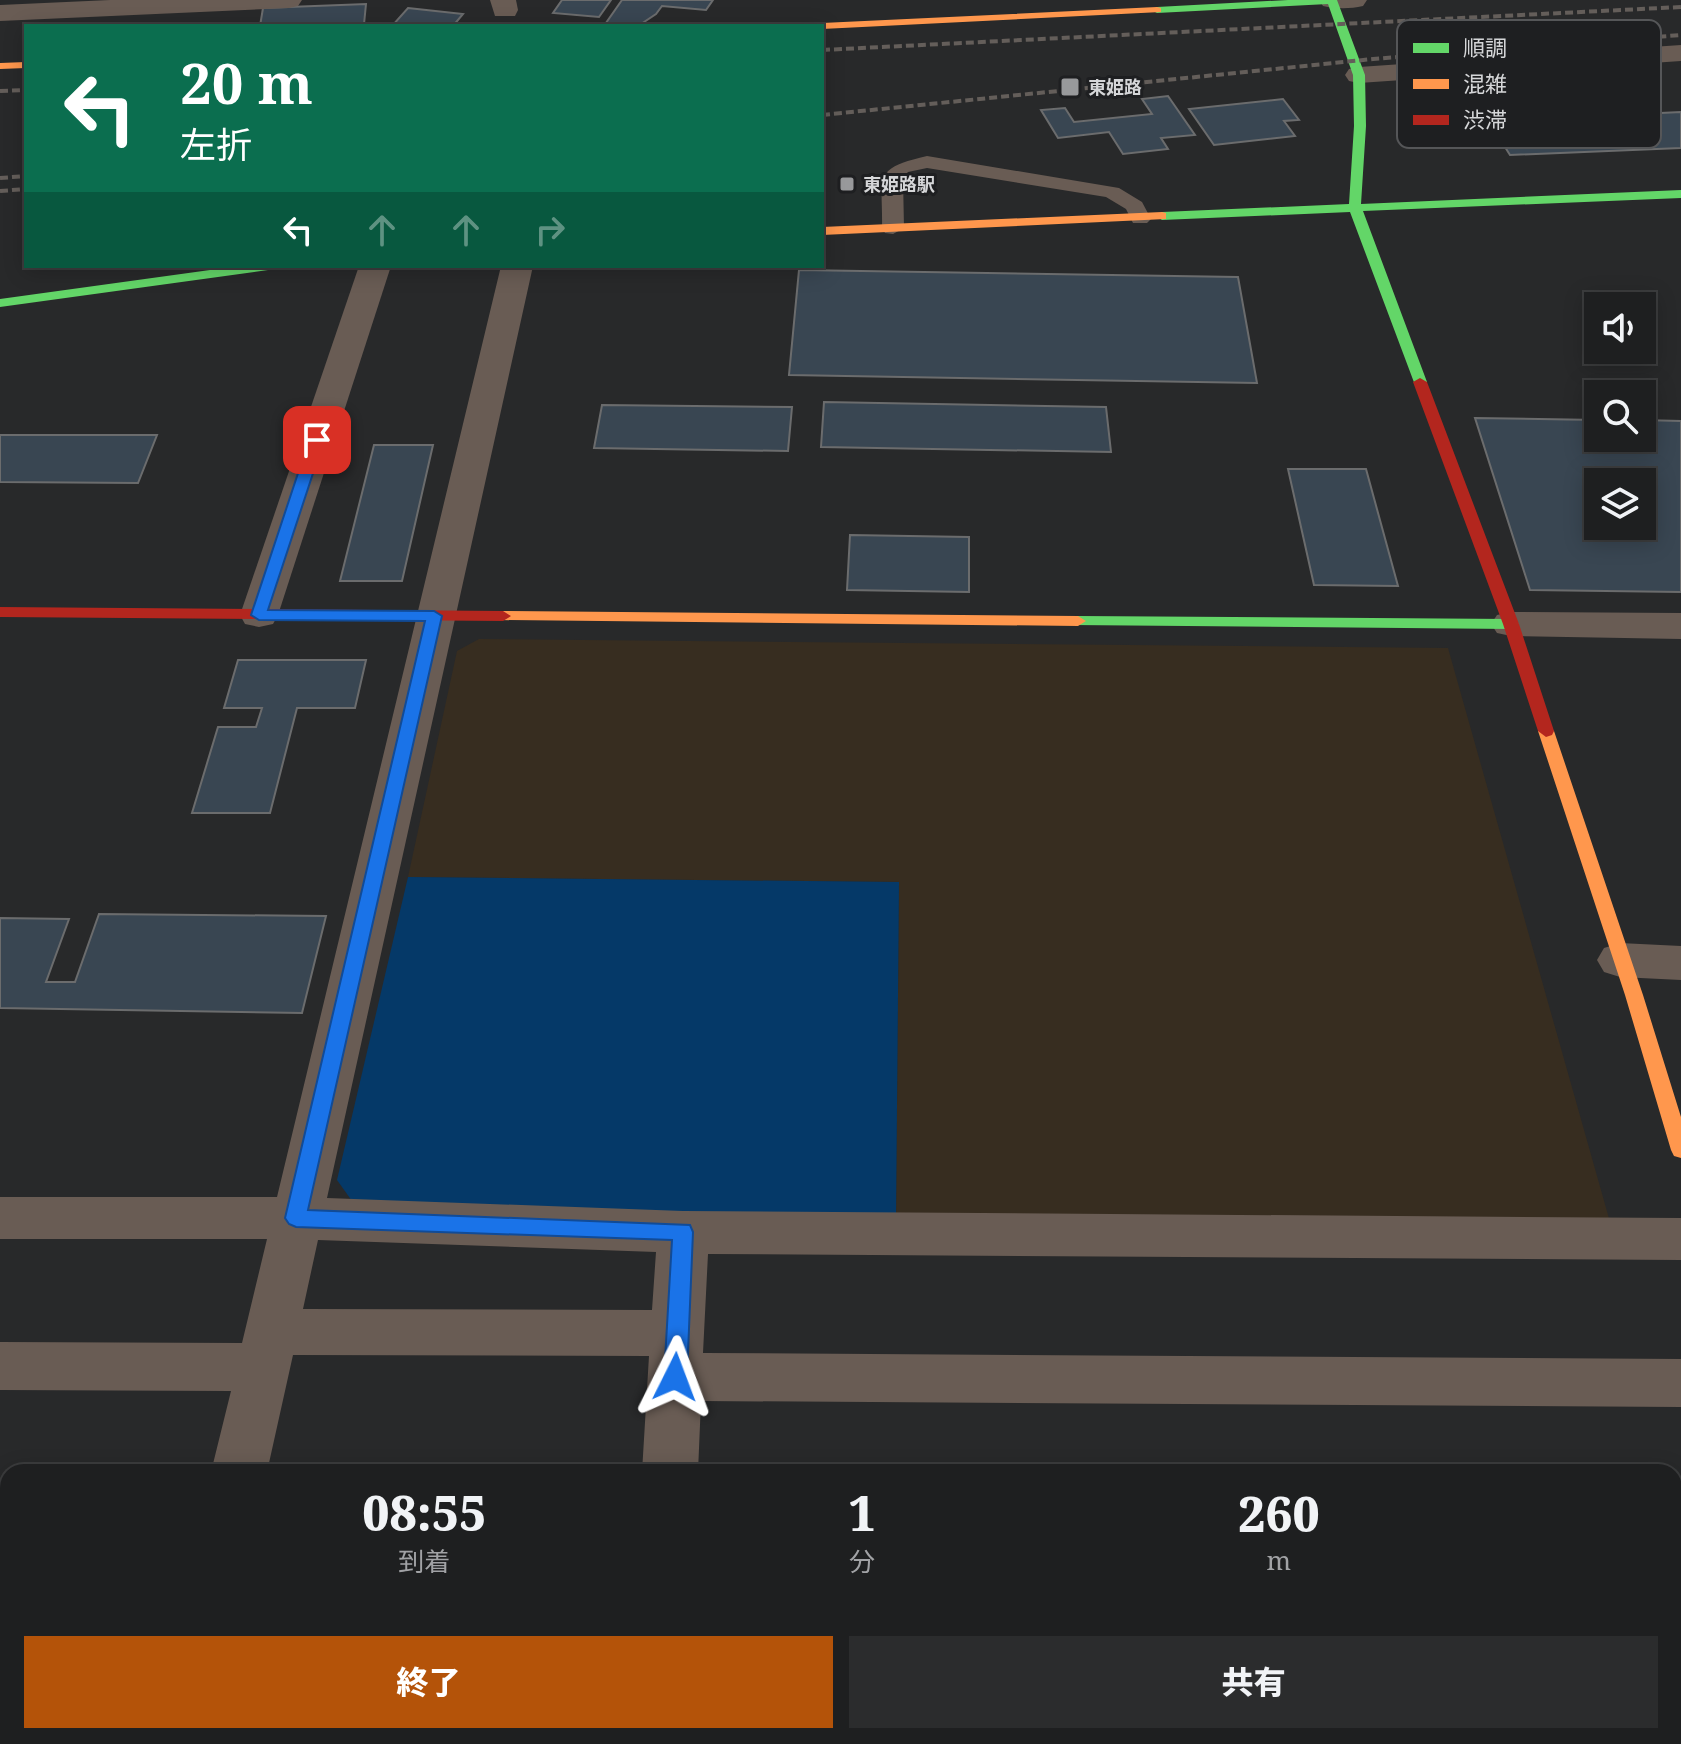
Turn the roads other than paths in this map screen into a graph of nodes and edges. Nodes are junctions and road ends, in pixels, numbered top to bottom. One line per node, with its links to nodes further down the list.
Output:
1 (289, 0): 3 (street)
2 (1339, 0): 5 (street); 11 (street)
3 (156, 3): 4 (street)
4 (0, 13)
5 (824, 26)
6 (1681, 53): 7 (street)
7 (1661, 54)
8 (24, 65): 9 (street)
9 (0, 66)
10 (1397, 72): 11 (street)
11 (1359, 75): 13 (street)
12 (1681, 194): 13 (street)
13 (1355, 207): 14 (street); 24 (street)
14 (1140, 219): 15 (street); 15 (lane)
15 (893, 228): 16 (street)
16 (824, 231)
17 (254, 268): 20 (street)
18 (374, 268): 22 (street)
19 (517, 268): 23 (street)
20 (0, 303)
21 (0, 612): 22 (street)
22 (259, 615): 23 (street)
23 (434, 616): 24 (street); 30 (street)
24 (1511, 624): 25 (street); 26 (street)
25 (1681, 626)
26 (1620, 960): 27 (street); 28 (street)
27 (1681, 963)
28 (1681, 1150)
29 (0, 1218): 30 (street)
30 (296, 1218): 31 (street); 33 (street)
31 (683, 1232): 32 (street); 34 (street)
32 (1681, 1239)
33 (267, 1350): 34 (street); 35 (street); 37 (street)
34 (676, 1355): 36 (street); 38 (street)
35 (0, 1366)
36 (1681, 1383)
37 (241, 1464)
38 (670, 1464)

